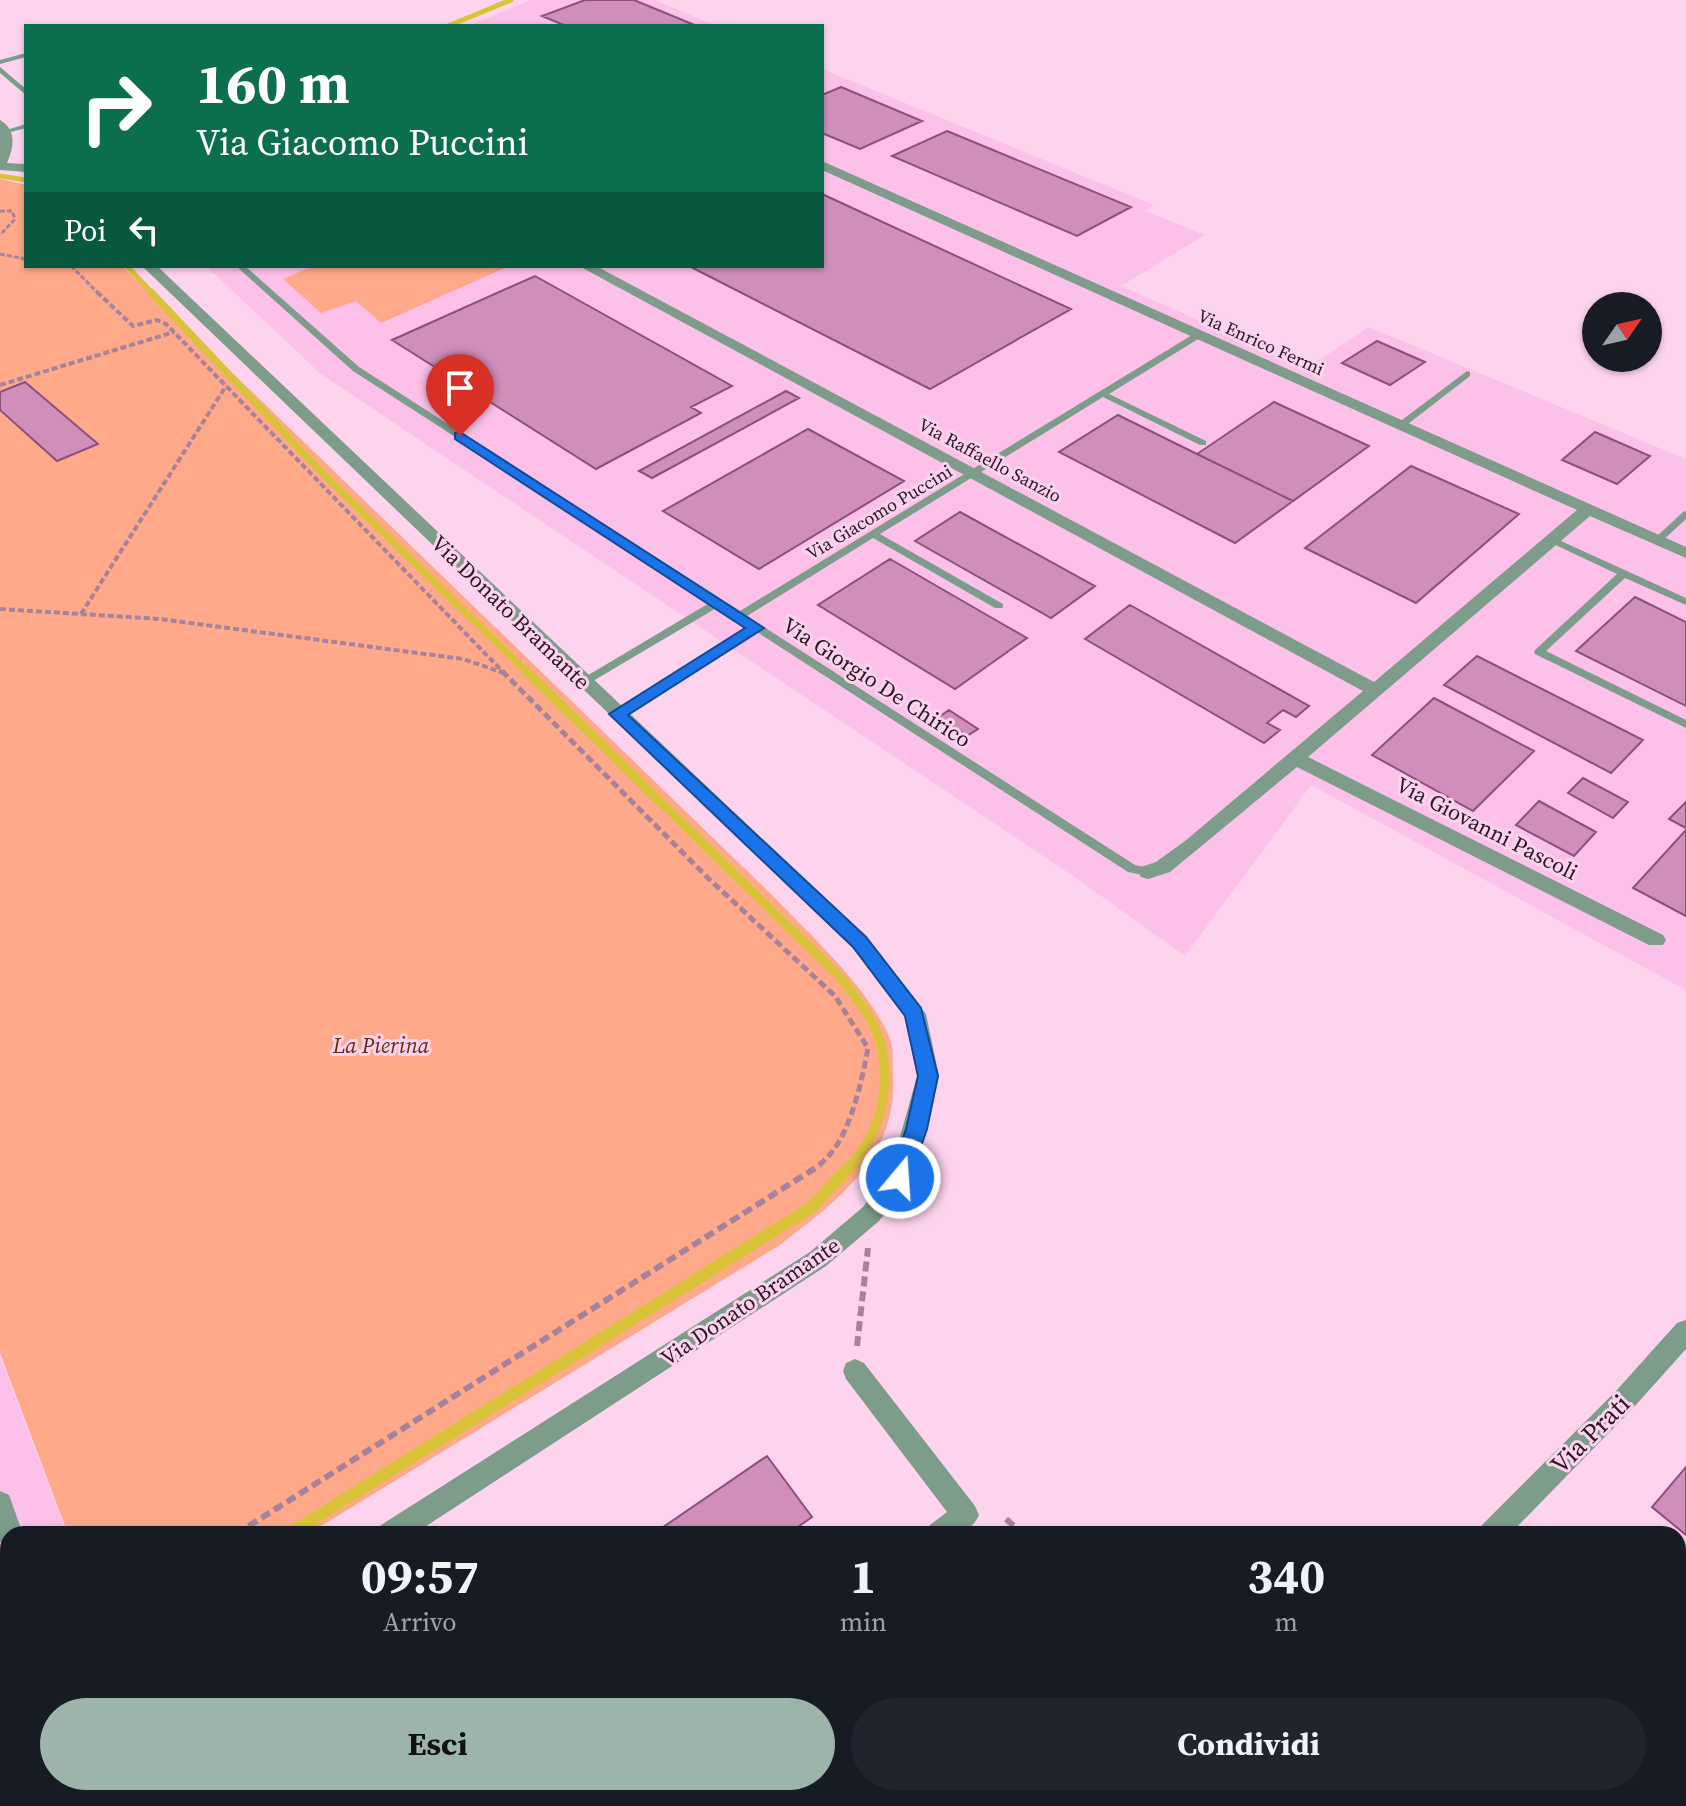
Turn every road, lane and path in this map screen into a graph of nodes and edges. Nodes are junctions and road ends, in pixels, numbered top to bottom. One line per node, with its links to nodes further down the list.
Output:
1 (24, 56): 2 (lane)
2 (1, 64): 3 (lane)
3 (24, 91)
4 (24, 126): 5 (lane)
5 (4, 127): 6 (street)
6 (0, 166): 8 (street)
7 (824, 166): 18 (street, Via Enrico Fermi)
8 (24, 168)
9 (0, 211): 10 (path)
10 (0, 235)
11 (0, 254): 12 (path)
12 (24, 259)
13 (73, 268): 17 (path)
14 (151, 268): 41 (street, Via Donato Bramante)
15 (242, 268): 34 (lane, Via Giorgio De Chirico)
16 (590, 268): 25 (street, Via Raffaello Sanzio)
17 (174, 332): 20 (path); 21 (path)
18 (1200, 334): 22 (lane, Via Giacomo Puccini); 23 (street, Via Enrico Fermi)
19 (1467, 374): 23 (lane)
20 (0, 385)
21 (226, 386): 37 (path); 40 (path)
22 (1103, 394): 24 (lane); 25 (lane, Via Giacomo Puccini)
23 (1401, 425): 26 (street, Via Enrico Fermi)
24 (1203, 443)
25 (973, 473): 28 (lane, Via Giacomo Puccini); 42 (street, Via Raffaello Sanzio)
26 (1588, 509): 29 (street); 30 (street, Via Enrico Fermi)
27 (1686, 514): 30 (lane)
28 (873, 534): 35 (lane); 38 (lane, Via Giacomo Puccini)
29 (1550, 539): 32 (lane); 42 (street)
30 (1658, 540): 31 (street, Via Enrico Fermi)
31 (1686, 553)
32 (1624, 573): 33 (lane); 44 (lane)
33 (1686, 602)
34 (717, 603): 38 (lane, Via Giorgio De Chirico); 41 (lane)
35 (999, 606)
36 (0, 609): 37 (path)
37 (81, 614): 40 (path)
38 (738, 617): 39 (lane, Via Giorgio De Chirico)
39 (756, 628): 43 (lane); 46 (lane, Via Giorgio De Chirico)
40 (505, 674): 54 (path)
41 (584, 682): 43 (street, Via Donato Bramante)
42 (1375, 690): 45 (street)
43 (618, 714): 48 (street, Via Donato Bramante)
44 (1686, 724)
45 (1296, 759): 46 (street); 47 (street, Via Giovanni Pascoli)
46 (1148, 872)
47 (1656, 940)
48 (871, 1214): 50 (path); 55 (street, Via Donato Bramante)
49 (1686, 1331): 58 (street, Via Prati)
50 (855, 1371): 56 (street)
51 (0, 1504): 53 (street)
52 (1006, 1519): 57 (path)
53 (7, 1526)
54 (249, 1526)
55 (403, 1526)
56 (950, 1526)
57 (1014, 1526)
58 (1499, 1526)

